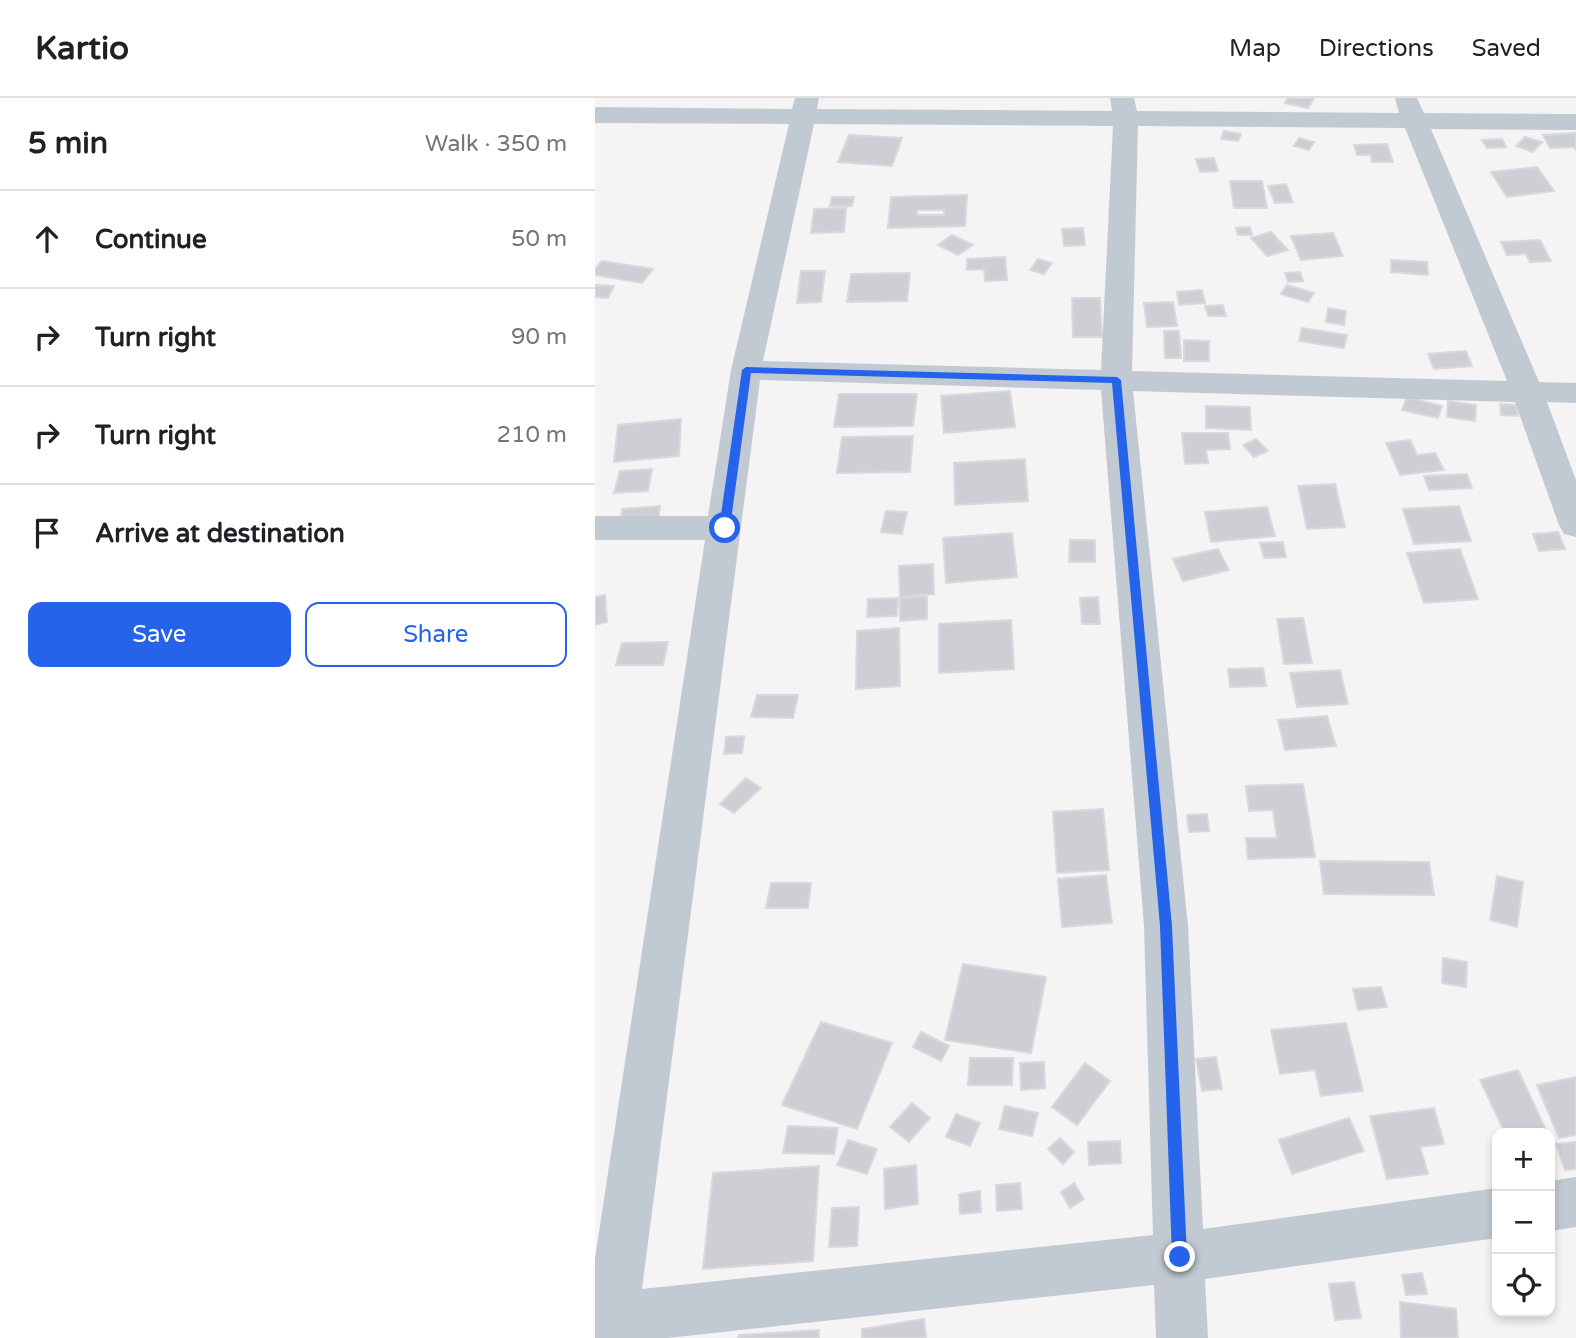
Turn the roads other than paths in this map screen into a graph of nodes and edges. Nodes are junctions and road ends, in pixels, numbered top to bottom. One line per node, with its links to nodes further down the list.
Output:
1 (805, 107): 2 (street); 4 (street); 6 (street)
2 (1124, 109): 3 (street); 7 (street)
3 (1410, 109): 5 (street); 8 (street)
4 (595, 115)
5 (1576, 122)
6 (746, 370): 7 (street); 12 (street)
7 (1117, 380): 8 (street); 16 (street)
8 (1527, 391): 9 (street); 10 (street)
9 (1576, 393)
10 (1576, 525)
11 (595, 528): 12 (street)
12 (725, 528): 17 (street)
13 (1576, 1202): 14 (street)
14 (1555, 1205)
15 (1492, 1214): 16 (street)
16 (1180, 1257): 17 (street); 18 (street)
17 (605, 1326)
18 (1182, 1338)

